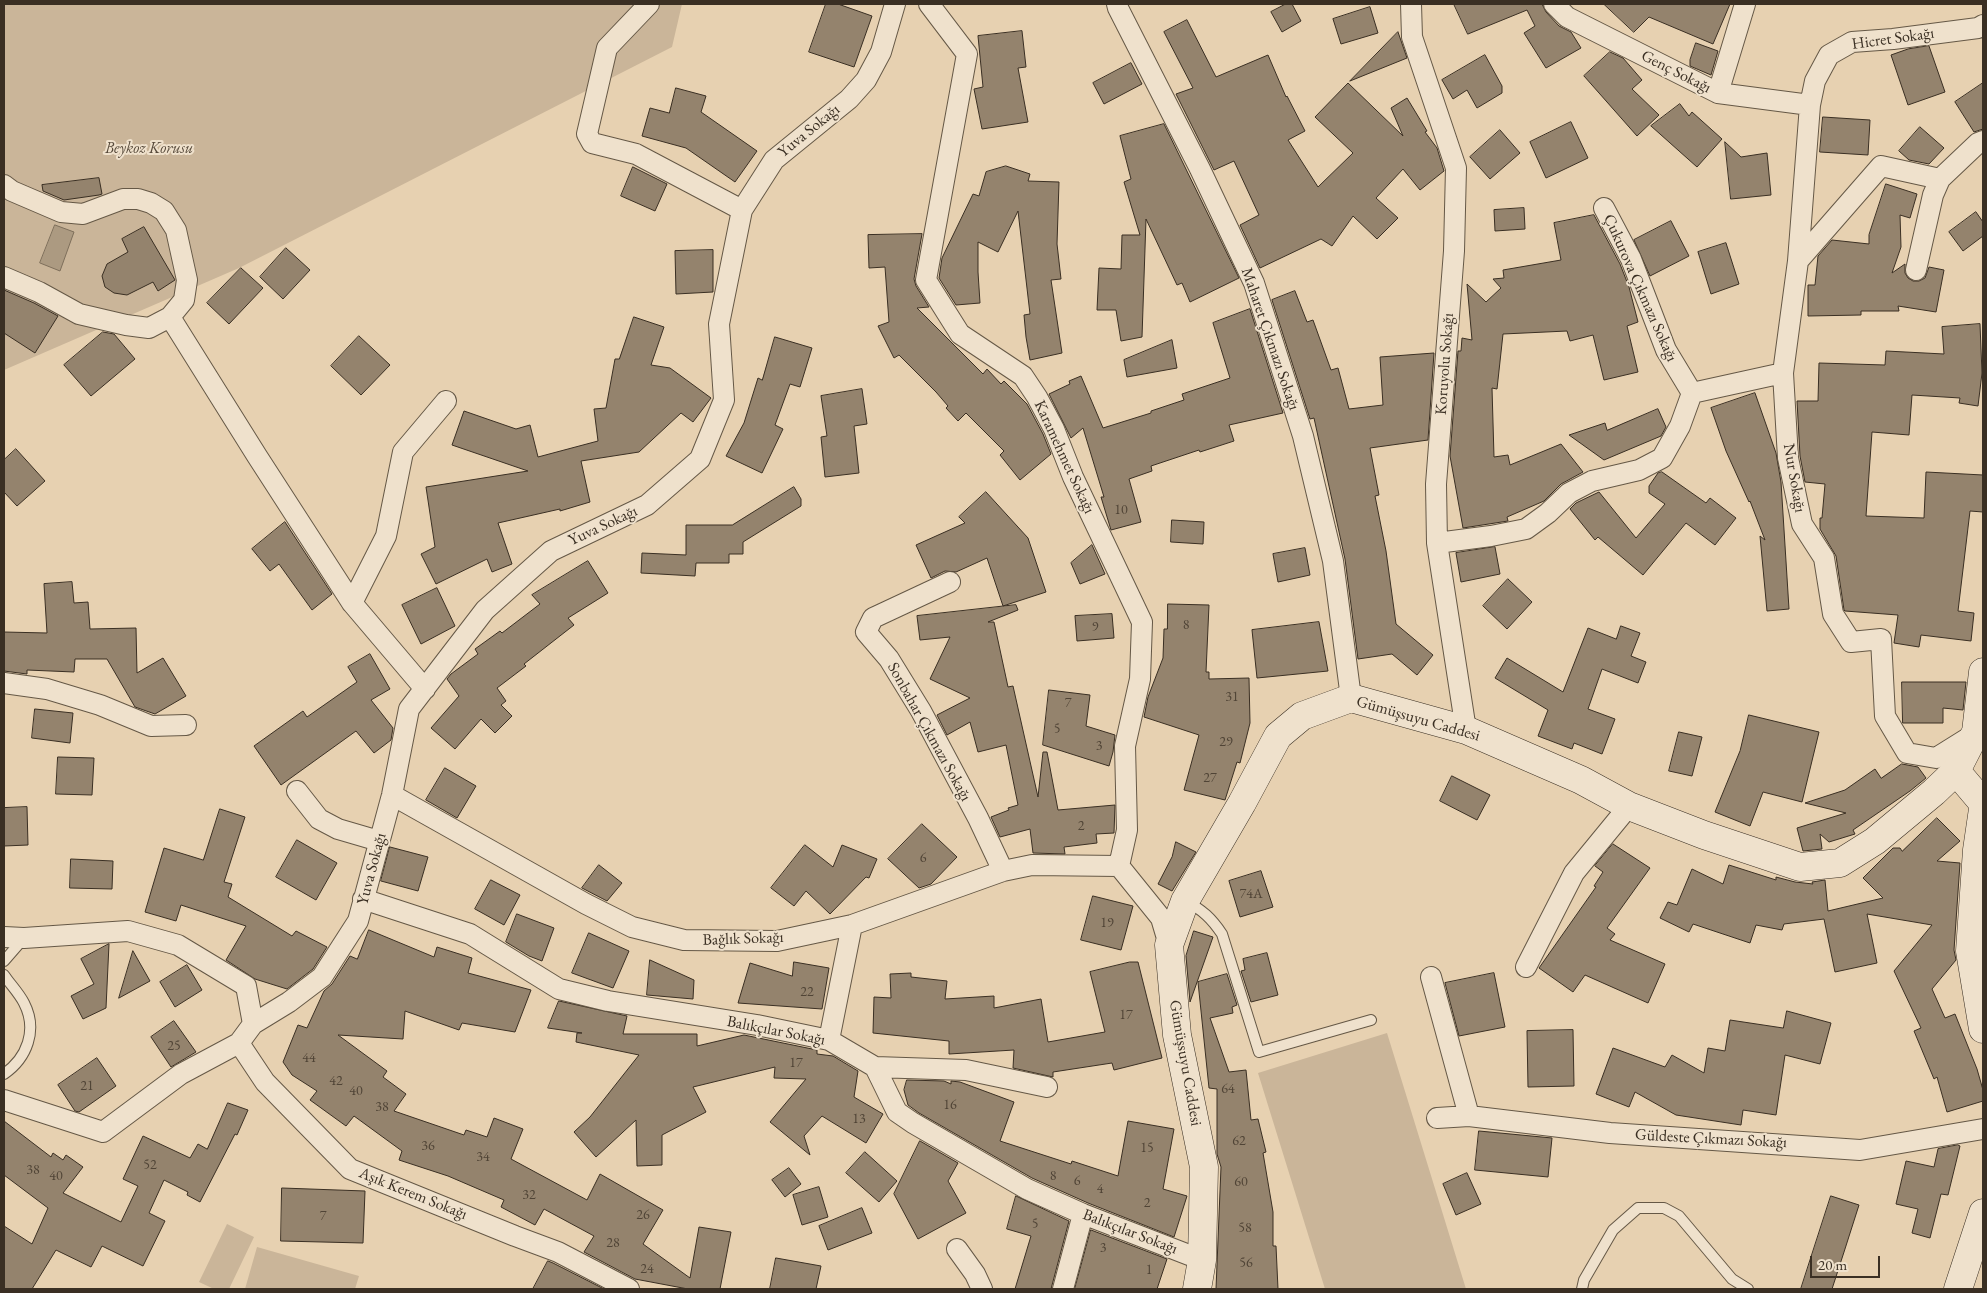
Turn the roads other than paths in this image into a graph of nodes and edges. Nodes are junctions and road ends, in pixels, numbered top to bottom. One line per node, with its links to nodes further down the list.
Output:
1 (649, 4): 15 (street)
2 (894, 4): 15 (street, Yuva Sokağı)
3 (929, 4): 39 (street, Karamehmet Sokağı)
4 (1117, 4): 29 (street, Maharet Çıkmazı Sokağı)
5 (1411, 4): 23 (street, Koruyolu Sokağı)
6 (1554, 4): 9 (street, Genç Sokağı)
7 (1745, 4): 9 (street)
8 (1983, 25): 10 (street, Hicret Sokağı)
9 (1718, 94): 10 (street, Genç Sokağı)
10 (1810, 105): 16 (street, Nur Sokağı)
11 (1983, 141): 12 (street)
12 (1940, 179): 16 (street); 17 (street)
13 (4, 185): 19 (street)
14 (1604, 208): 21 (street, Çukurova Çıkmazı Sokağı)
15 (742, 210): 28 (street, Yuva Sokağı)
16 (1798, 261): 20 (street, Nur Sokağı)
17 (1916, 270)
18 (4, 277): 19 (street)
19 (170, 316): 25 (street)
20 (1783, 373): 21 (street); 32 (street, Nur Sokağı)
21 (1692, 393): 23 (street)
22 (446, 401): 25 (street)
23 (1437, 543): 31 (street, Koruyolu Sokağı)
24 (950, 582): 40 (street, Sonbahar Çıkmazı Sokağı)
25 (352, 603): 28 (street)
26 (1983, 672): 32 (street)
27 (4, 683): 30 (street)
28 (425, 690): 34 (street, Yuva Sokağı)
29 (1351, 698): 31 (street, Gümüşsuyu Caddesi); 42 (street, Gümüşsuyu Caddesi)
30 (186, 725)
31 (1466, 730): 36 (street, Gümüşsuyu Caddesi)
32 (1970, 751): 35 (street); 36 (street, Gümüşsuyu Caddesi)
33 (297, 791): 38 (street)
34 (392, 795): 38 (street, Yuva Sokağı); 43 (street, Bağlık Sokağı)
35 (1983, 803)
36 (1629, 806): 49 (street)
37 (1983, 809): 47 (street)
38 (379, 841): 41 (street, Yuva Sokağı)
39 (1119, 866): 40 (street, Bağlık Sokağı); 46 (street)
40 (1003, 871): 43 (street, Bağlık Sokağı)
41 (363, 899): 53 (street, Yuva Sokağı); 55 (street, Balıkçılar Sokağı)
42 (1185, 901): 46 (street, Gümüşsuyu Caddesi); 52 (lane)
43 (852, 924): 55 (street)
44 (4, 937): 45 (street)
45 (24, 938): 48 (lane); 53 (street)
46 (1168, 945): 67 (street, Gümüşsuyu Caddesi)
47 (1977, 954): 54 (street)
48 (4, 961)
49 (1526, 966)
50 (4, 975): 58 (lane)
51 (1431, 977): 61 (street)
52 (1371, 1020)
53 (253, 1024): 56 (street)
54 (1983, 1029)
55 (829, 1040): 57 (street, Balıkçılar Sokağı)
56 (238, 1043): 60 (street); 68 (street, Aşık Kerem Sokağı)
57 (875, 1067): 59 (street); 65 (street, Balıkçılar Sokağı)
58 (4, 1074)
59 (1047, 1087)
60 (4, 1100)
61 (1469, 1116): 62 (street, Güldeste Çıkmazı Sokağı); 63 (street, Güldeste Çıkmazı Sokağı)
62 (1437, 1118)
63 (1983, 1129)
64 (1983, 1213): 74 (street)
65 (1083, 1214): 67 (street, Balıkçılar Sokağı); 70 (street)
66 (956, 1249): 69 (street)
67 (1202, 1260): 71 (street, Gümüşsuyu Caddesi)
68 (629, 1289)
69 (982, 1289)
70 (1063, 1289)
71 (1197, 1289)
72 (1582, 1289): 73 (lane)
73 (1748, 1289)
74 (1958, 1289)

